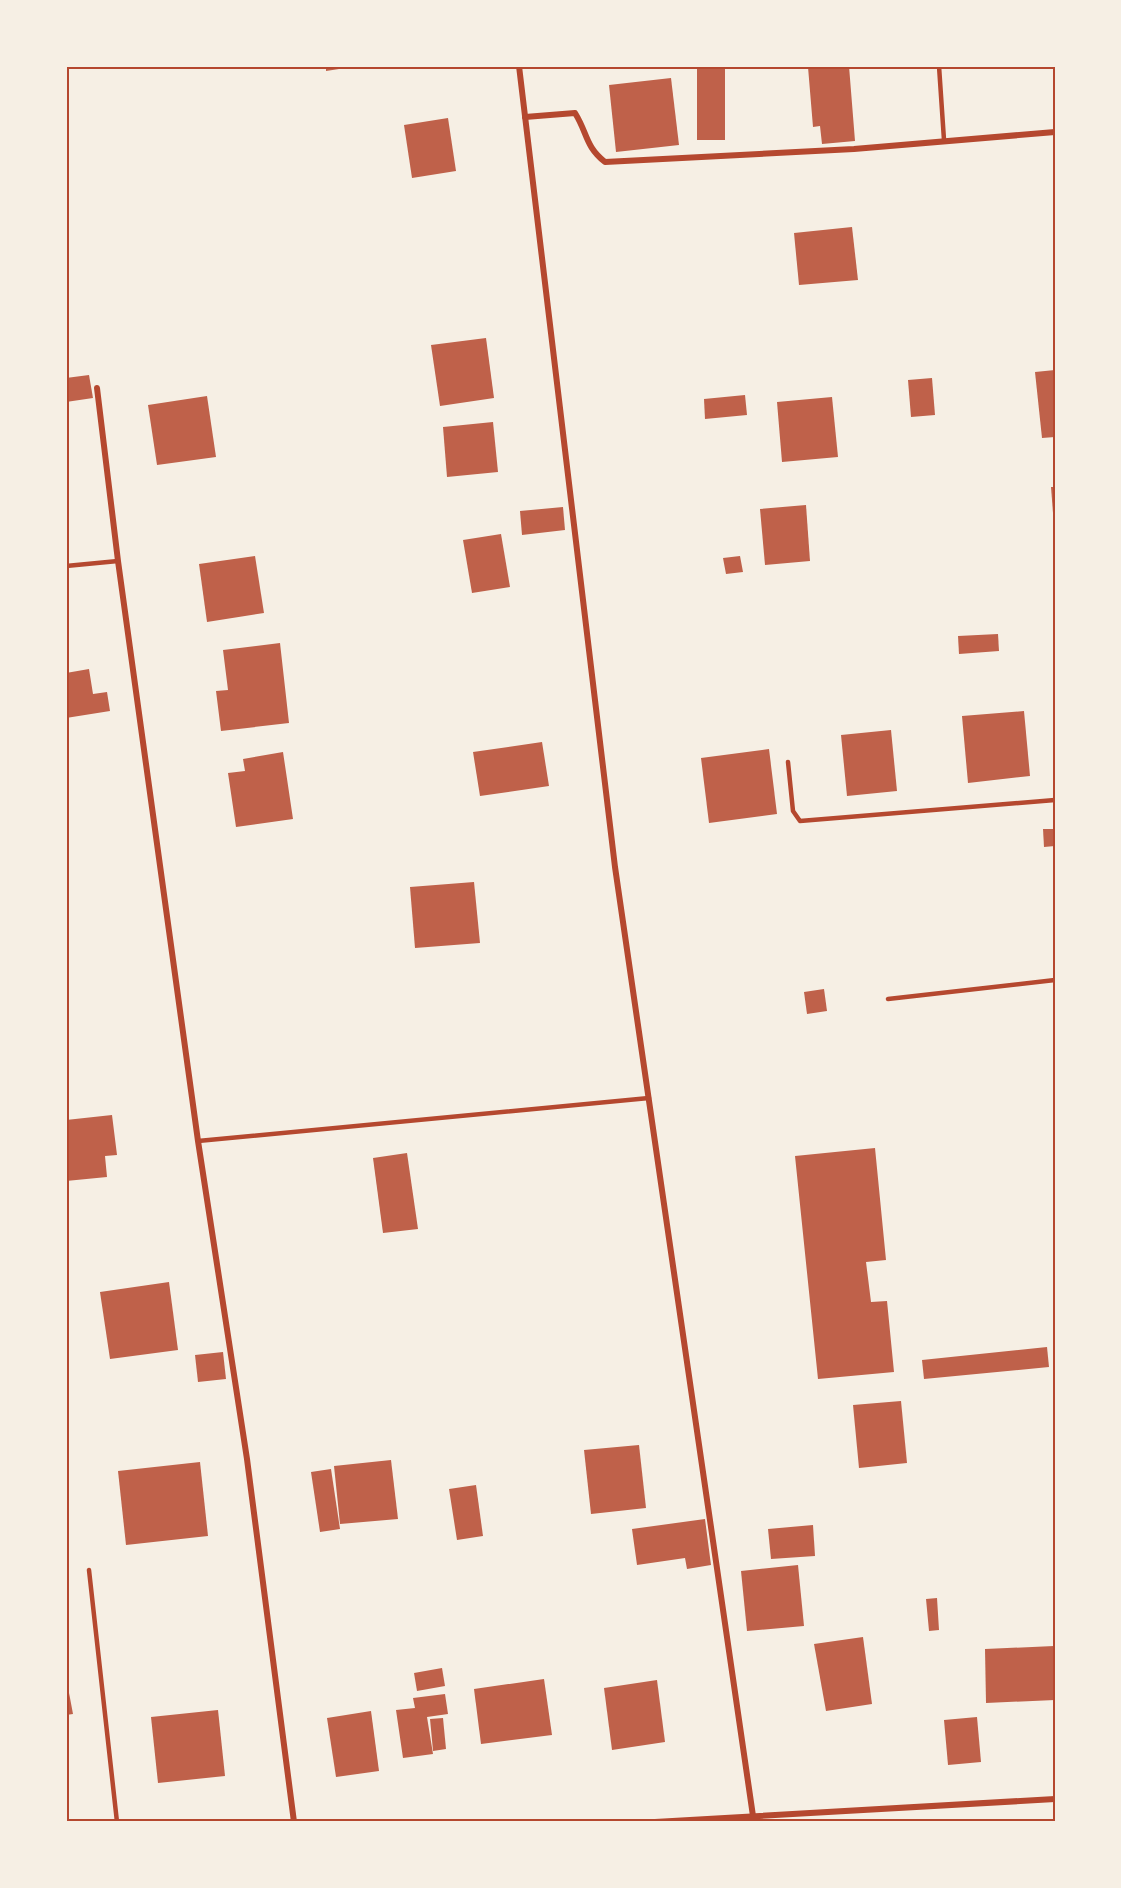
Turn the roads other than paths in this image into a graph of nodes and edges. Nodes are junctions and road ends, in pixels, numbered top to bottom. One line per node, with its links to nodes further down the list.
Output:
1 (519, 66): 3 (street)
2 (939, 66): 5 (lane)
3 (525, 117): 5 (street); 13 (street)
4 (1055, 132): 5 (street)
5 (944, 140)
6 (97, 388): 7 (street)
7 (118, 561): 8 (lane); 14 (street)
8 (66, 566)
9 (788, 762): 10 (lane)
10 (1055, 800)
11 (1055, 980): 12 (lane)
12 (888, 999)
13 (649, 1098): 14 (lane); 17 (street)
14 (198, 1141): 19 (street)
15 (89, 1570): 18 (lane)
16 (1055, 1799): 17 (street)
17 (753, 1816): 20 (street)
18 (117, 1822)
19 (294, 1822)
20 (655, 1822)

